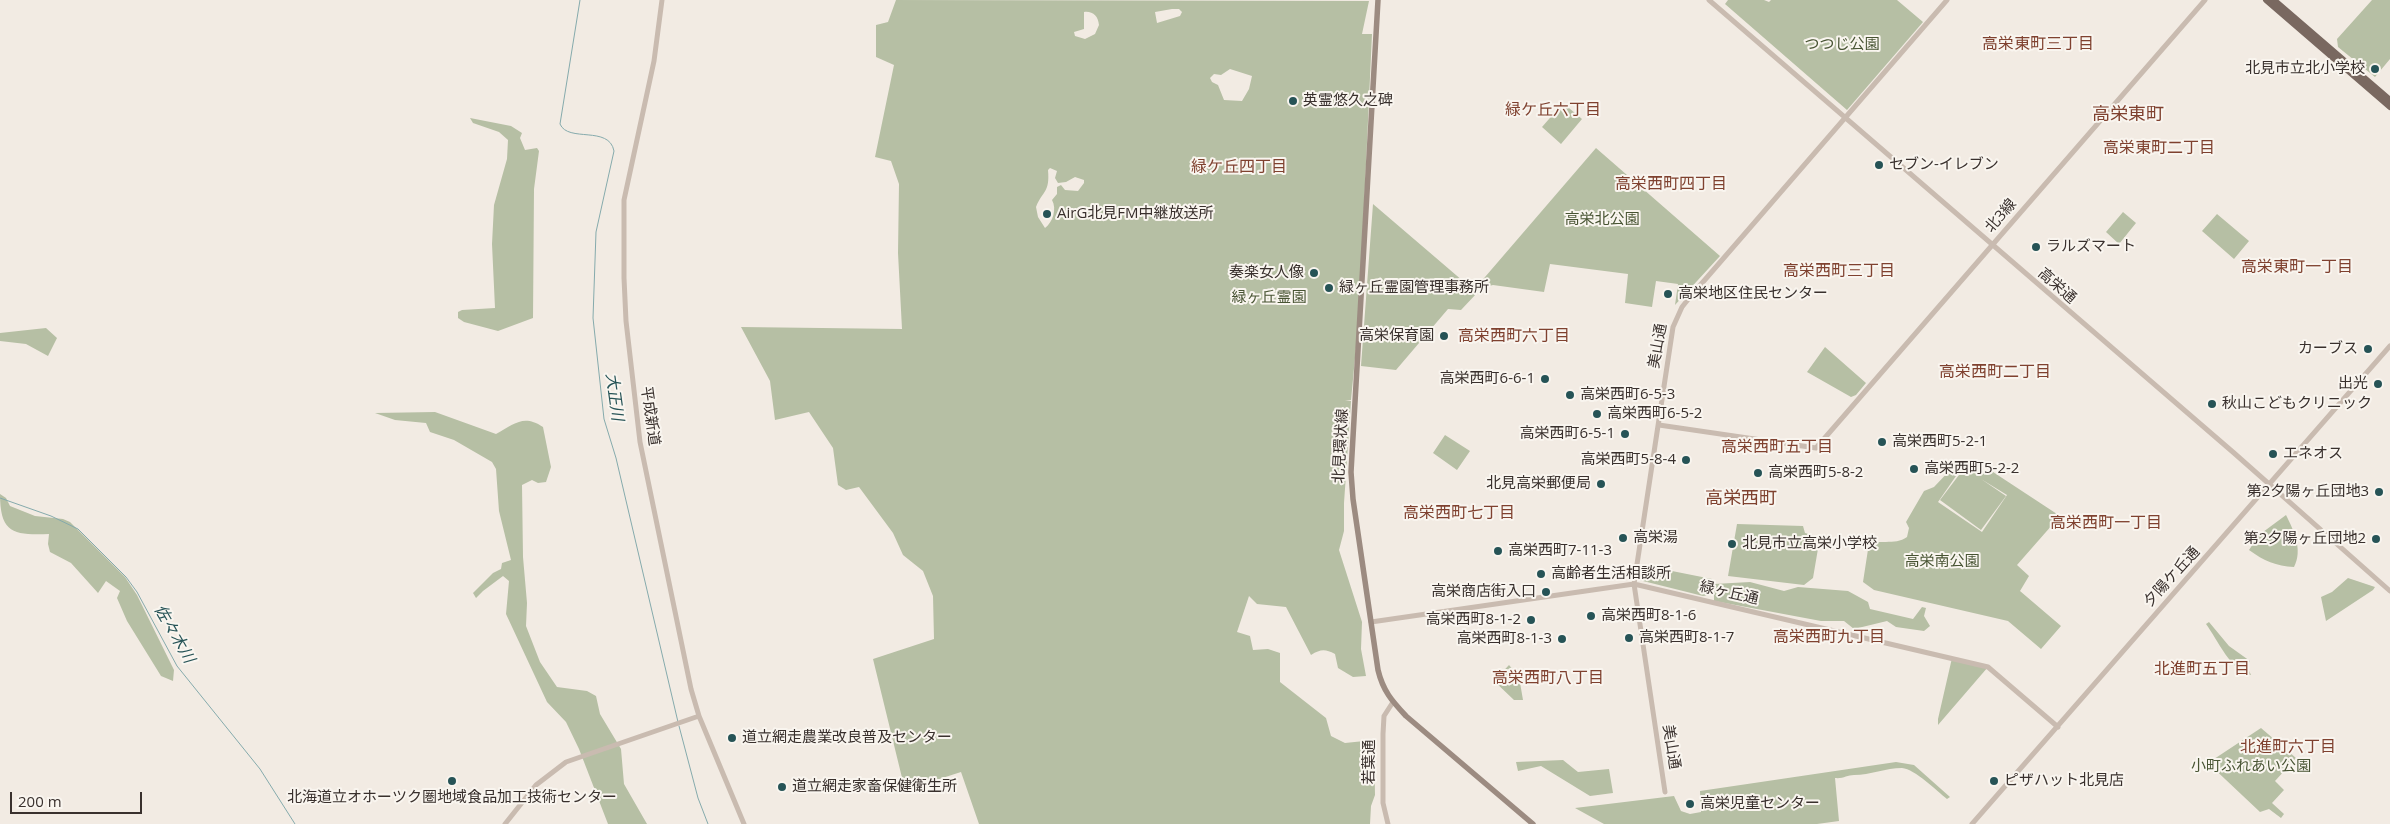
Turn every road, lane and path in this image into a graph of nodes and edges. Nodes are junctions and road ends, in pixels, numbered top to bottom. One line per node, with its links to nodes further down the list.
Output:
1 (662, 0): 19 (street, 平成新道)
2 (1378, 0): 17 (main road, 北見環状線)
3 (1709, 0): 10 (street, 高栄通)
4 (1947, 0): 10 (street, 美山通)
5 (2205, 0): 11 (street, 北3線)
6 (2266, 0): 9 (main road)
7 (2274, 0): 8 (main road)
8 (2390, 100)
9 (2390, 107)
10 (1845, 118): 11 (street, 高栄通); 13 (street, 美山通)
11 (1991, 245): 13 (street, 北3線); 14 (street, 高栄通)
12 (2390, 346): 14 (street, 夕陽ケ丘通)
13 (1659, 425): 15 (street, 美山通)
14 (2270, 485): 16 (street, 高栄通); 20 (street, 夕陽ケ丘通)
15 (1634, 584): 17 (street, 緑ヶ丘通); 20 (street, 緑ヶ丘通); 21 (street, 美山通)
16 (2390, 591)
17 (1371, 622): 18 (main road, 北見環状線)
18 (1393, 702): 24 (street, 若葉通); 25 (main road, 北見環状線)
19 (699, 716): 22 (street); 23 (street, 平成新道)
20 (2058, 727): 26 (street, 夕陽ケ丘通)
21 (1665, 792)
22 (505, 824)
23 (744, 824)
24 (1388, 824)
25 (1533, 824)
26 (1972, 824)

